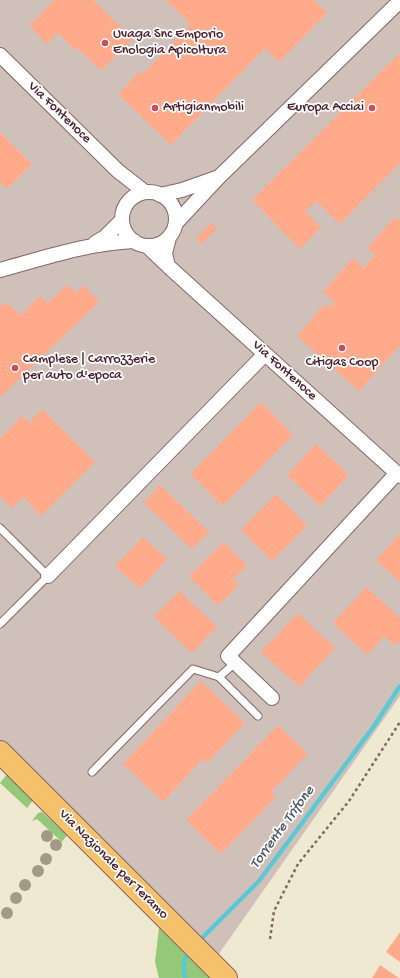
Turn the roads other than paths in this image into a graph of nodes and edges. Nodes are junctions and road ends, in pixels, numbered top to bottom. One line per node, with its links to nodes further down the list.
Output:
1 (400, 1): 4 (street)
2 (0, 55): 3 (street, Via Fontenoce)
3 (118, 171): 5 (street, Via Fontenoce); 7 (street, Via Fontenoce)
4 (219, 178): 6 (street); 9 (street)
5 (145, 192): 6 (street); 7 (street)
6 (160, 194): 9 (street)
7 (126, 205): 8 (street)
8 (122, 220): 11 (street); 12 (street)
9 (176, 222): 10 (street)
10 (169, 238): 11 (street); 13 (street)
11 (140, 244): 12 (street); 13 (street, Via Fontenoce)
12 (88, 247): 14 (street)
13 (168, 266): 15 (street, Via Fontenoce)
14 (0, 270)
15 (265, 354): 16 (street, Via Fontenoce); 18 (street)
16 (398, 475): 20 (street)
17 (0, 528): 18 (lane)
18 (48, 576): 19 (lane)
19 (0, 624)
20 (235, 663): 21 (lane); 22 (street)
21 (219, 677): 23 (lane); 25 (lane)
22 (272, 698)
23 (258, 716)
24 (0, 752): 26 (main road, Via Nazionale per Teramo)
25 (92, 772)
26 (226, 978)

